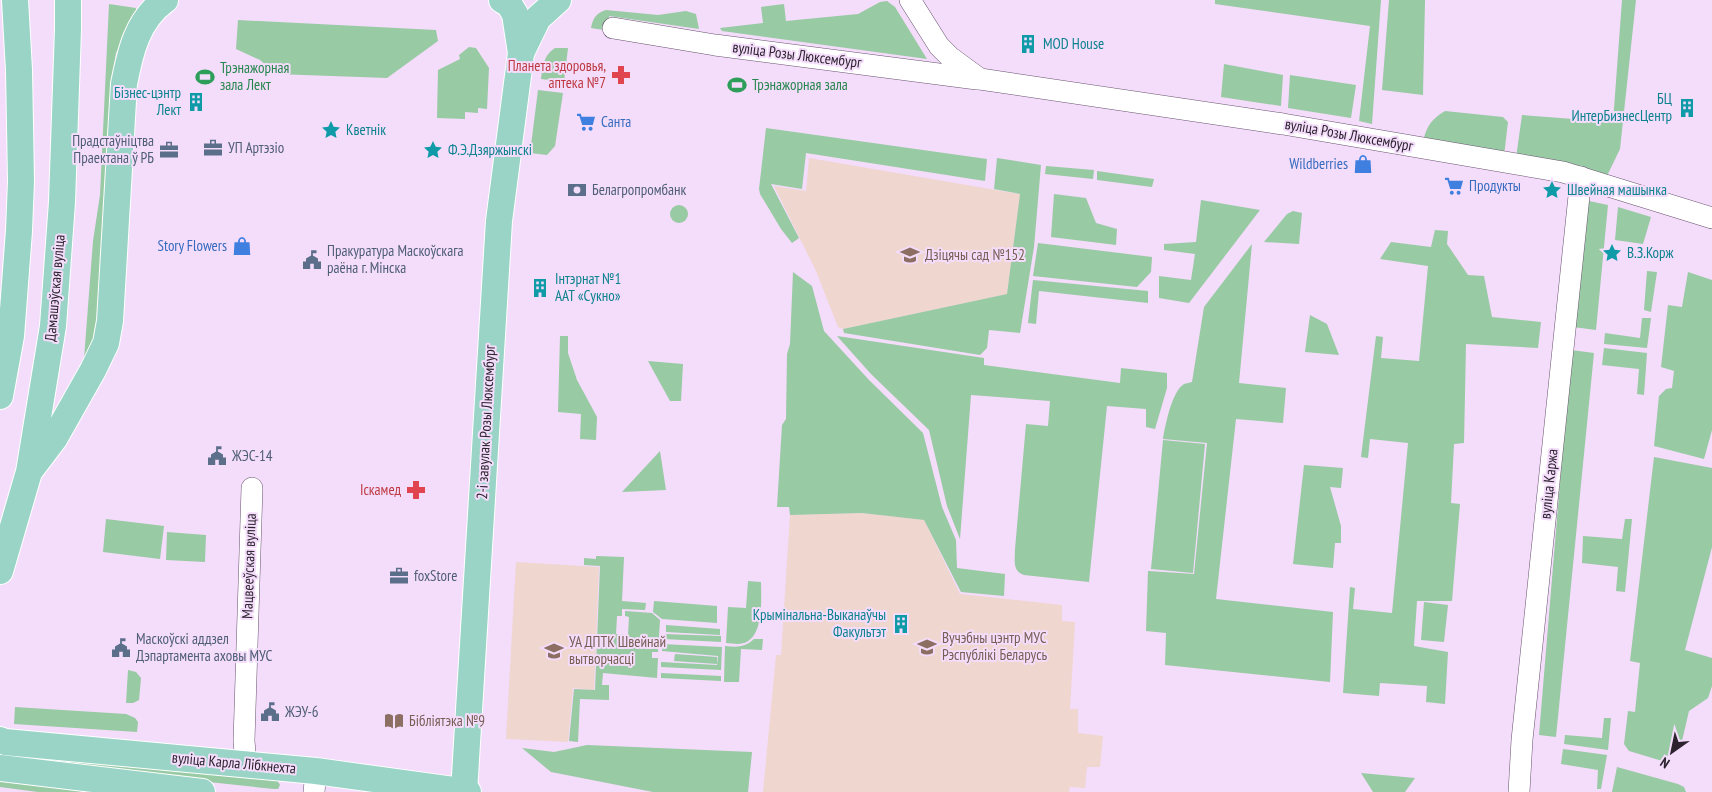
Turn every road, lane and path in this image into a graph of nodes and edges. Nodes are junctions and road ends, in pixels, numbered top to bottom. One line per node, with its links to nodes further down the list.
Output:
1 (68, 0): 17 (main road, Дамашэўская вуліца)
2 (165, 0): 17 (main road)
3 (502, 0): 9 (main road, 2-і завулак Розы Люксембург)
4 (558, 0): 9 (main road, 2-і завулак Розы Люксембург)
5 (910, 0): 8 (street, вуліца Розы Люксембург)
6 (16, 11): 14 (main road)
7 (613, 28): 10 (street, вуліца Розы Люксембург)
8 (939, 46): 10 (street); 11 (street, вуліца Розы Люксембург)
9 (521, 53): 25 (main road, 2-і завулак Розы Люксембург)
10 (923, 72): 11 (street, вуліца Розы Люксембург)
11 (980, 80): 12 (street, вуліца Розы Люксембург)
12 (1581, 177): 13 (street, вуліца Розы Люксембург); 26 (street, вуліца Каржа)
13 (1712, 218)
14 (19, 231): 15 (main road); 16 (main road)
15 (0, 266)
16 (0, 396)
17 (29, 472): 19 (main road, Дамашэўская вуліца)
18 (252, 488): 21 (street, Мацвееўская вуліца)
19 (0, 570)
20 (0, 740): 21 (main road, вуліца Карла Лібкнехта)
21 (246, 764): 23 (main road, вуліца Карла Лібкнехта)
22 (0, 768): 24 (main road, вуліца Карла Лібкнехта)
23 (315, 782): 25 (main road, вуліца Карла Лібкнехта)
24 (202, 792)
25 (465, 792)
26 (1519, 792)

